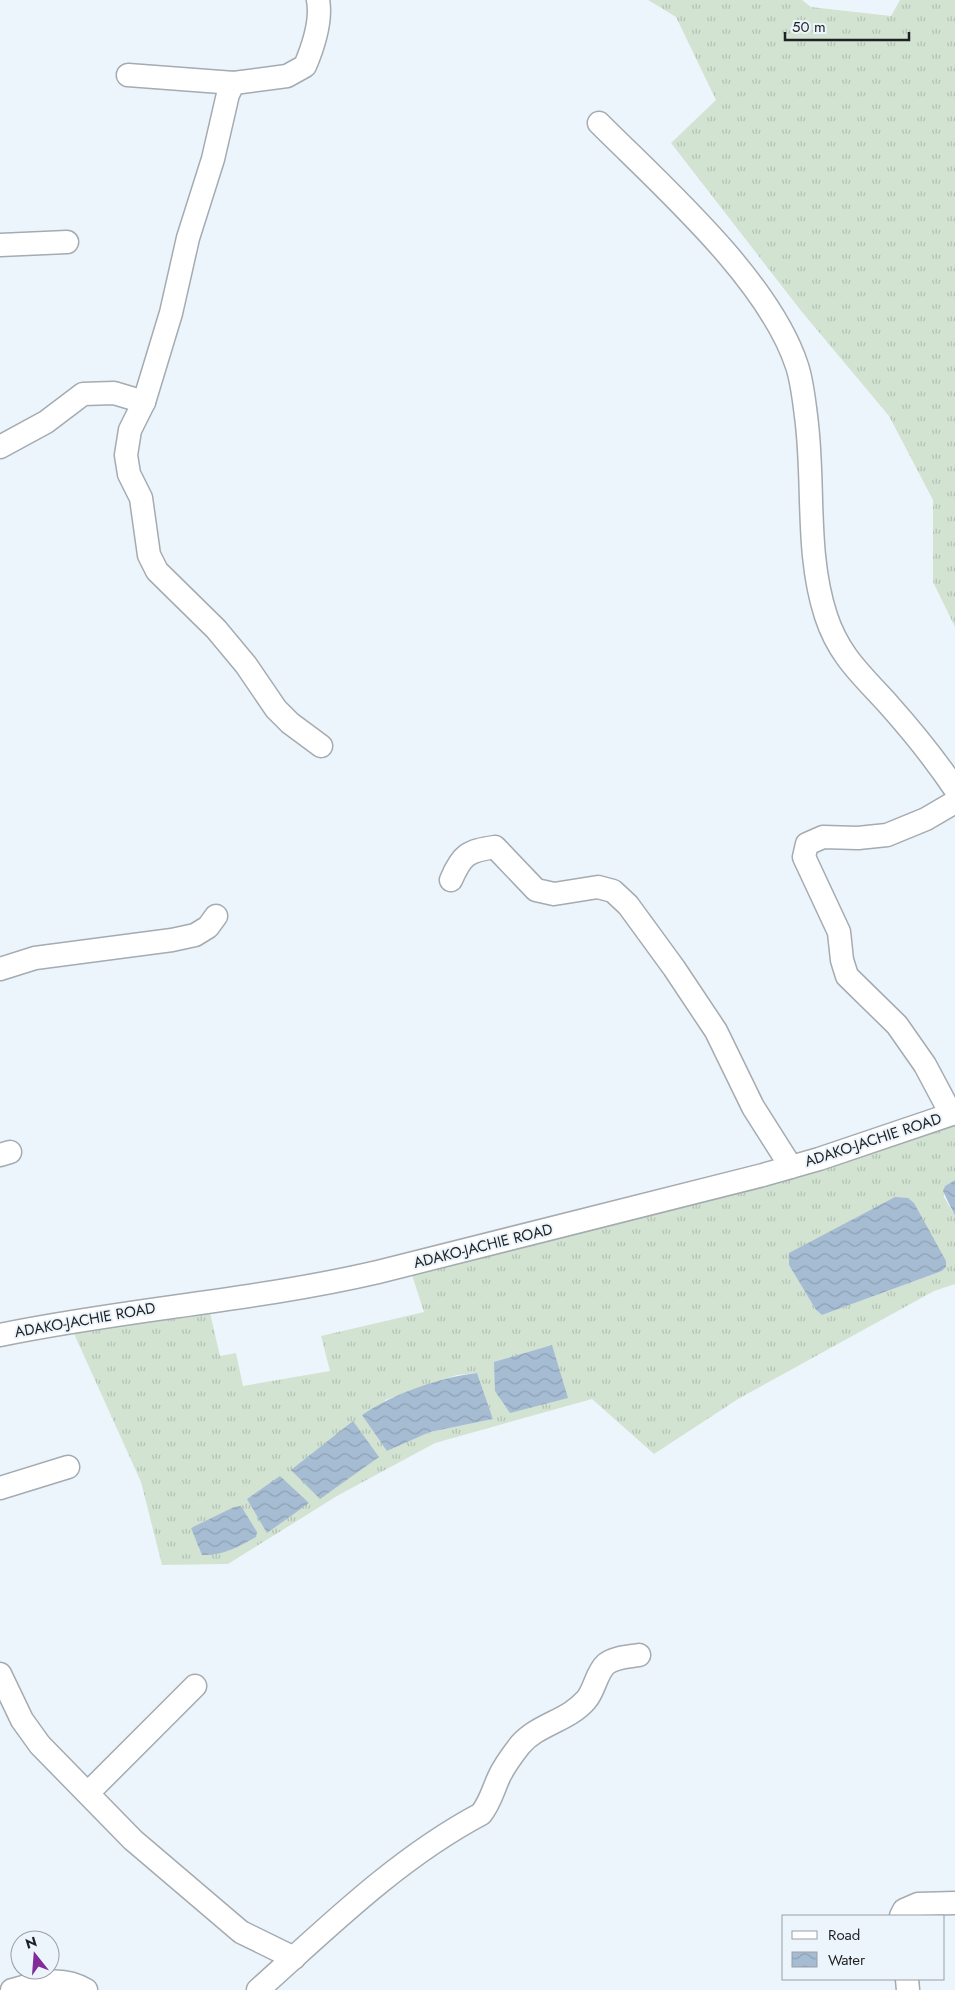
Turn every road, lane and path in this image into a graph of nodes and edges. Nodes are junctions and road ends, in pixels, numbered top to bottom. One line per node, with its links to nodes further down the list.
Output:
1 (318, 0): 3 (street)
2 (128, 75): 3 (street)
3 (234, 83): 7 (street)
4 (599, 123): 10 (street)
5 (68, 242): 6 (street)
6 (0, 245)
7 (144, 402): 8 (street); 9 (street)
8 (0, 447)
9 (321, 746)
10 (955, 789)
11 (955, 802): 15 (street)
12 (451, 880): 16 (street)
13 (216, 916): 14 (street)
14 (0, 969)
15 (953, 1113): 16 (street, ADAKO-JACHIE ROAD)
16 (791, 1167): 17 (street, ADAKO-JACHIE ROAD)
17 (0, 1335)
18 (68, 1467): 19 (street)
19 (0, 1488)
20 (639, 1655): 26 (street)
21 (0, 1674): 23 (street)
22 (195, 1686): 23 (street)
23 (88, 1793): 26 (street)
24 (955, 1903): 25 (street)
25 (902, 1915)
26 (294, 1958): 29 (street)
27 (12, 1990): 28 (street)
28 (86, 1990)
29 (258, 1990)

